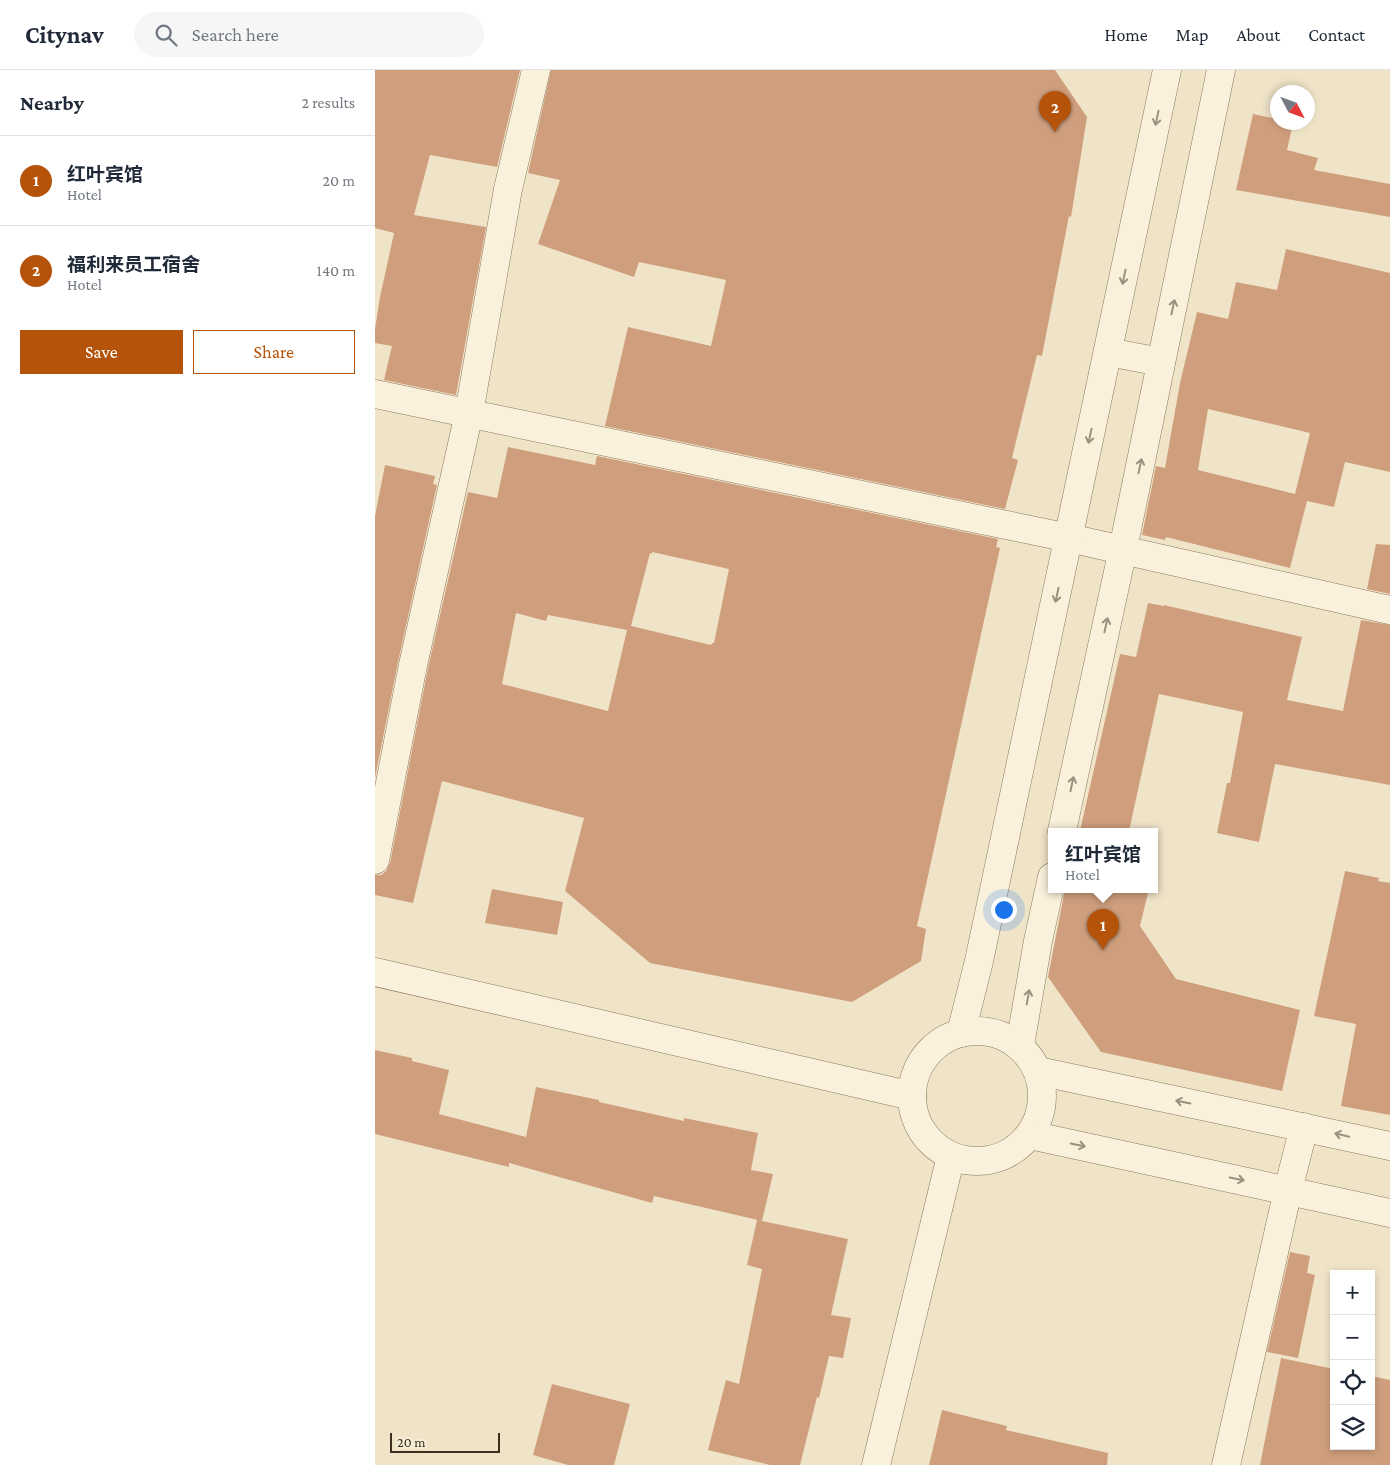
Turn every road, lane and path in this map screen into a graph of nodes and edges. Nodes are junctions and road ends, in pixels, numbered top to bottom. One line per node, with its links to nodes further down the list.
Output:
1 (536, 70): 7 (street)
2 (1167, 70): 4 (street, one-way to 4)
3 (1221, 70): 5 (street, one-way to 3)
4 (1108, 352): 5 (street); 8 (street, one-way to 8)
5 (1161, 362): 9 (street, one-way to 5)
6 (375, 394): 7 (street)
7 (469, 413): 8 (street); 12 (street)
8 (1069, 538): 9 (street); 15 (street, one-way to 15)
9 (1123, 549): 10 (street); 11 (street, one-way to 9)
10 (1390, 610)
11 (1063, 828)
12 (375, 860)
13 (1048, 893): 16 (street, one-way to 13)
14 (375, 972): 18 (street)
15 (961, 1032): 16 (street); 18 (street)
16 (1020, 1045): 17 (street)
17 (1038, 1071): 19 (street, one-way to 17); 20 (street)
18 (912, 1096): 22 (street)
19 (1304, 1127): 21 (street, one-way to 19); 23 (street)
20 (1030, 1135): 22 (street); 23 (street, one-way to 23)
21 (1390, 1146)
22 (951, 1156): 25 (street)
23 (1288, 1190): 24 (street); 26 (street)
24 (1390, 1213)
25 (876, 1465)
26 (1226, 1465)

